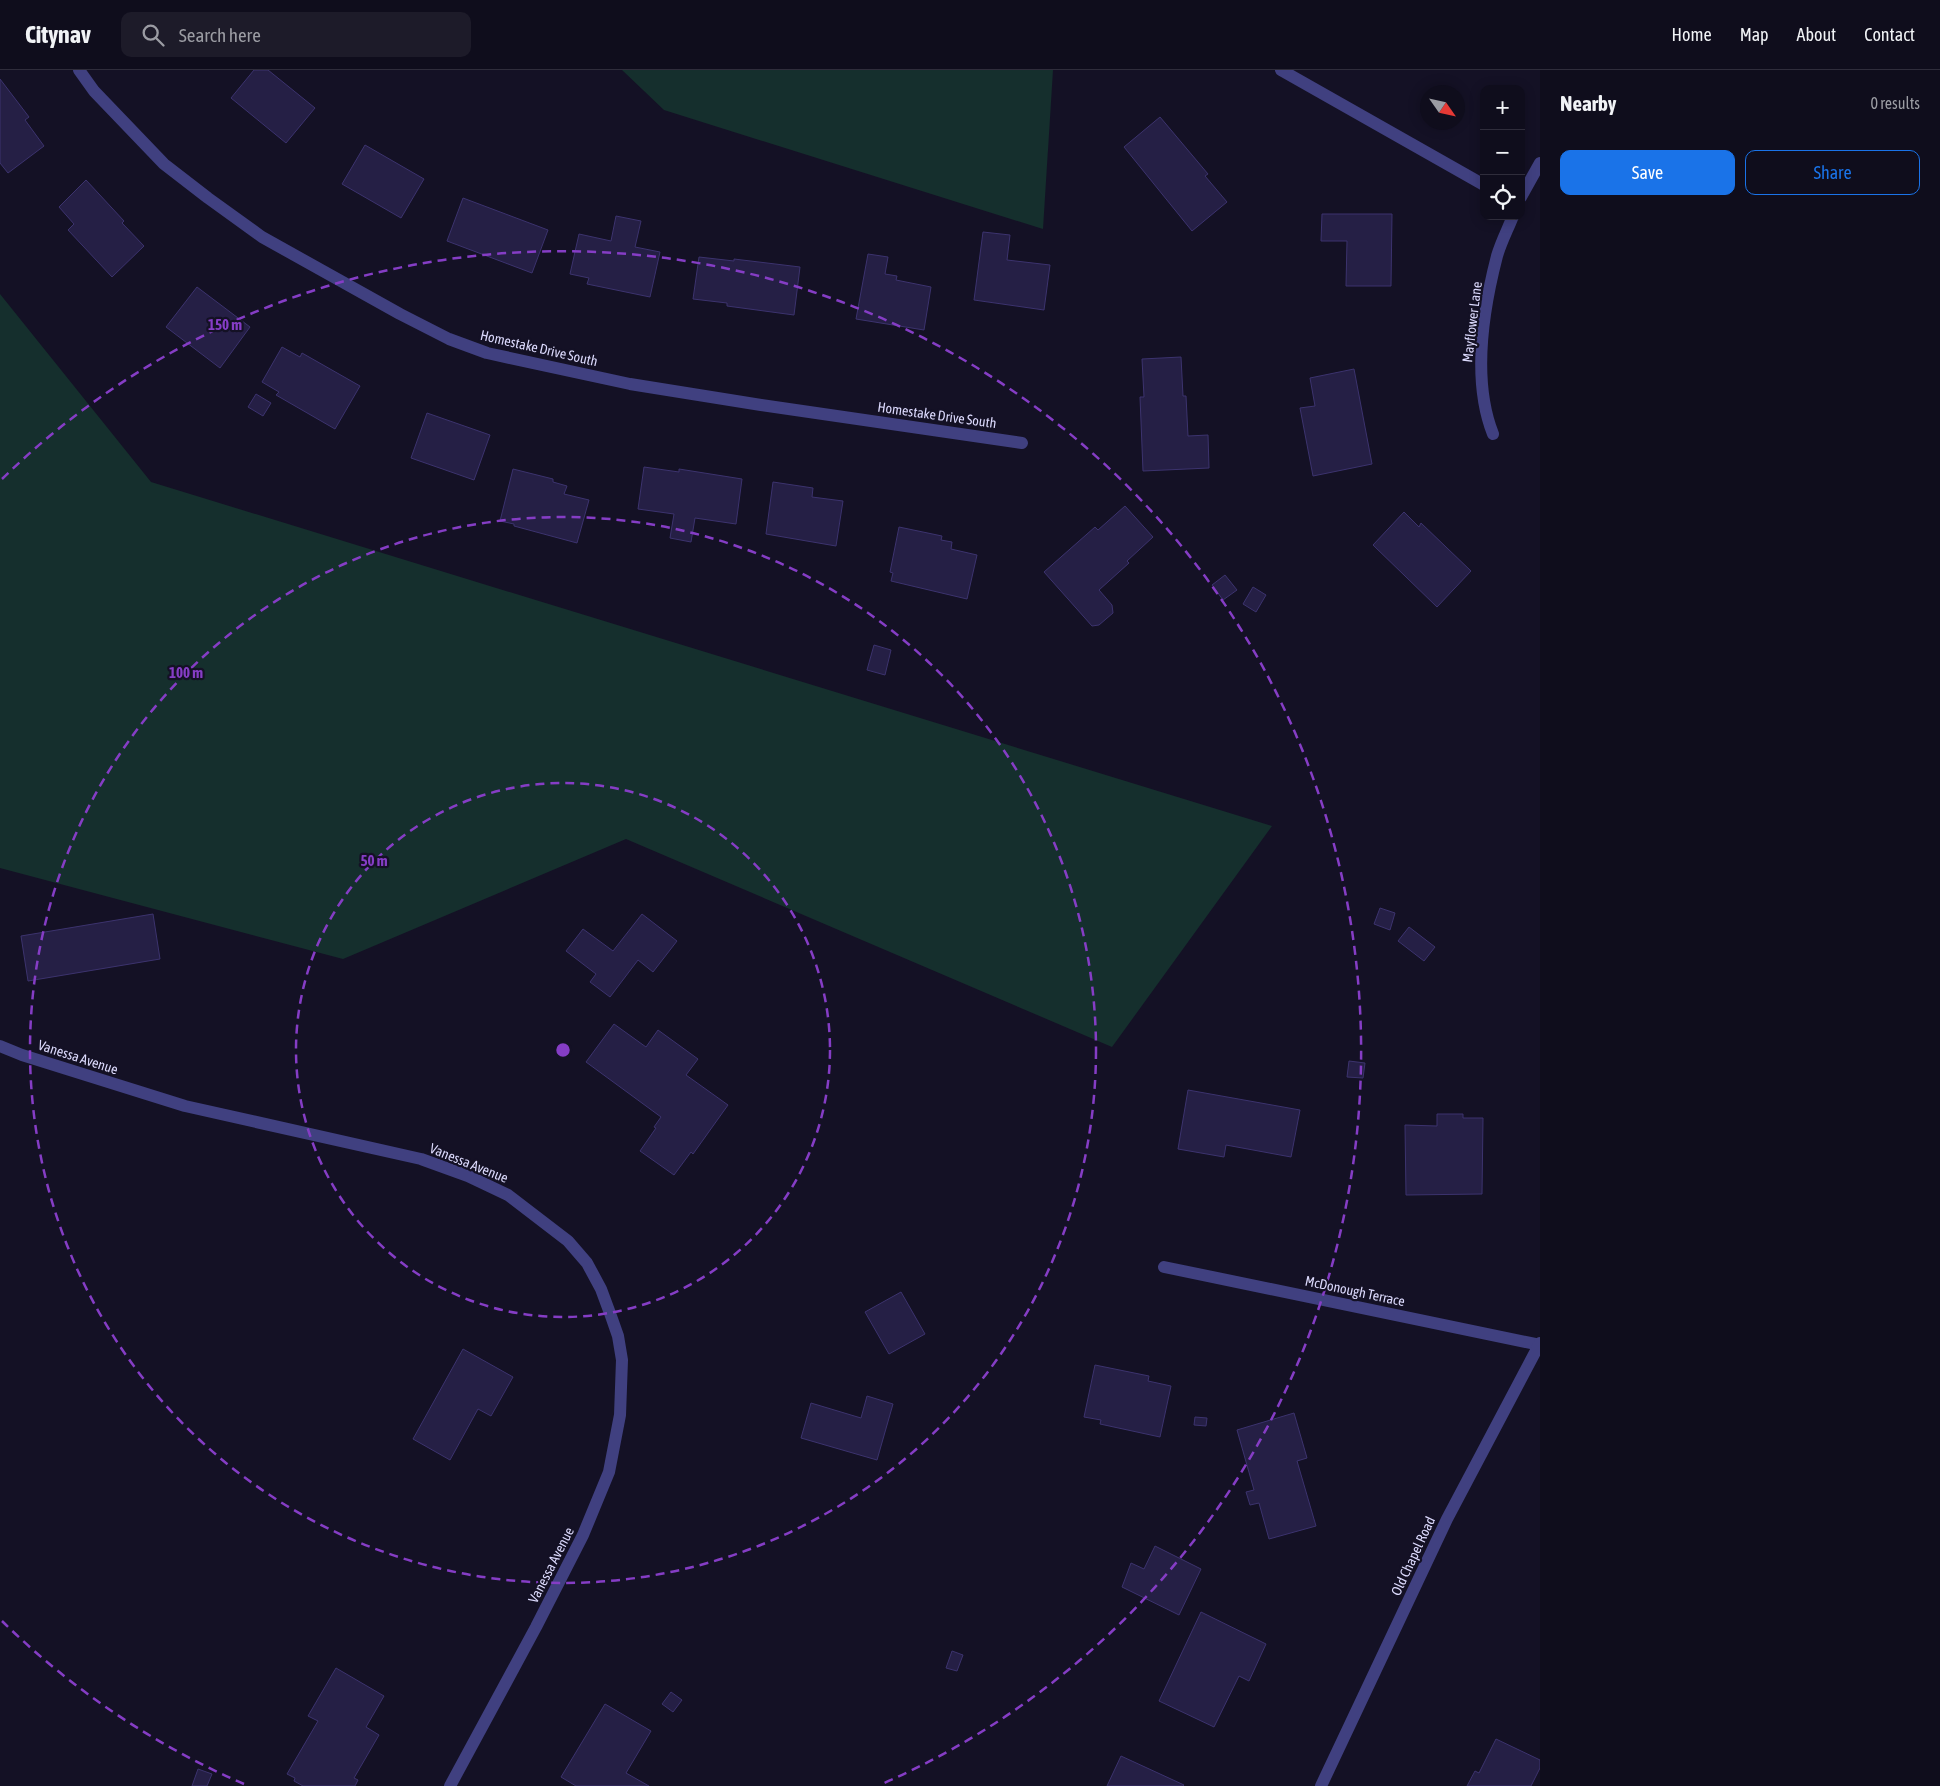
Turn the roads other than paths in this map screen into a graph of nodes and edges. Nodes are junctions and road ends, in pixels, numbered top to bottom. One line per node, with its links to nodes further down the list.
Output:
1 (79, 70): 8 (street, Homestake Drive South)
2 (1281, 70): 4 (street)
3 (1540, 163): 5 (street)
4 (1480, 183)
5 (1525, 190)
6 (1511, 220): 7 (street, Mayflower Lane)
7 (1493, 434)
8 (1022, 443)
9 (0, 1046): 12 (street, Vanessa Avenue)
10 (1164, 1267): 11 (street, McDonough Terrace)
11 (1540, 1344): 13 (street, Old Chapel Road)
12 (450, 1786)
13 (1320, 1786)

